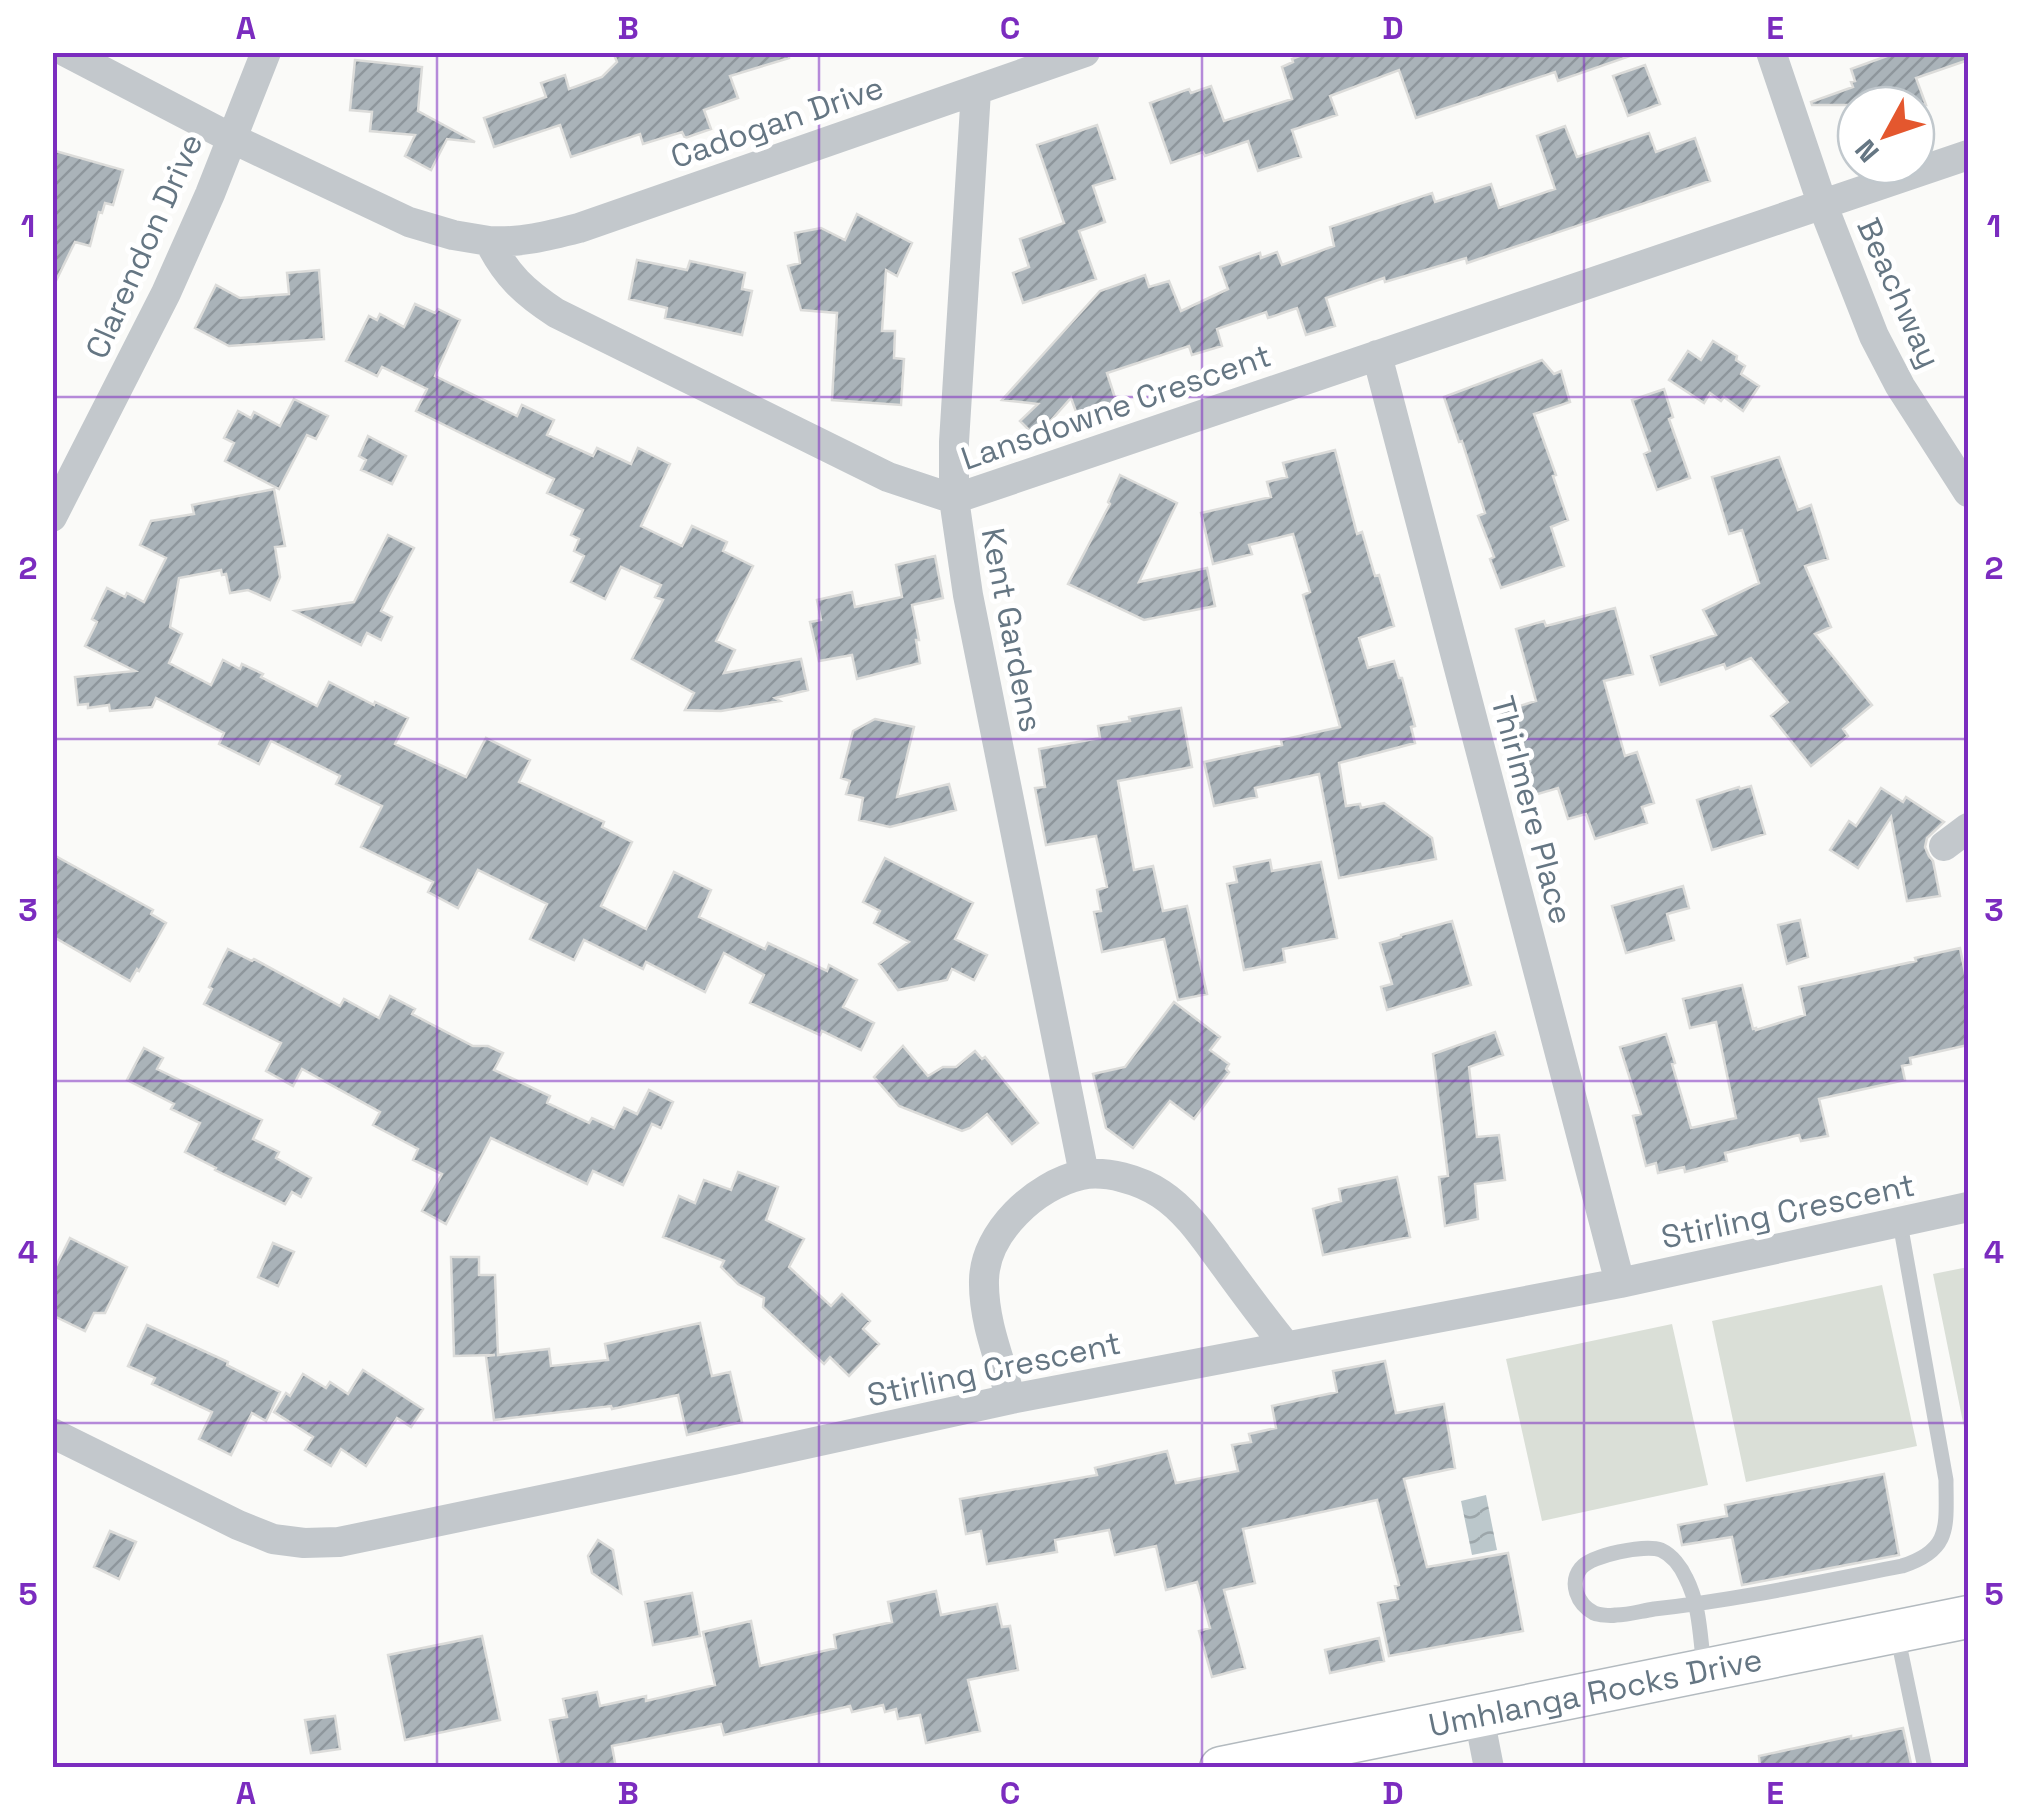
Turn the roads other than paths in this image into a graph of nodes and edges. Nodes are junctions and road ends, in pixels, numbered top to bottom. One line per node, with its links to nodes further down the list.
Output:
1 (66, 52): 6 (street)
2 (266, 52): 6 (street, Clarendon Drive)
3 (1085, 52): 5 (street, Cadogan Drive)
4 (1771, 52): 8 (street, Beachway)
5 (976, 91): 9 (street, Cadogan Drive); 12 (street, Kent Gardens)
6 (231, 138): 9 (street); 13 (street, Clarendon Drive)
7 (1968, 155): 8 (street, Lansdowne Crescent)
8 (1822, 206): 10 (street, Lansdowne Crescent); 11 (street, Beachway)
9 (488, 240): 12 (street, Lansdowne Crescent)
10 (1377, 356): 12 (street, Lansdowne Crescent); 19 (street, Thirlmere Place)
11 (1968, 492)
12 (954, 499): 16 (street, Kent Gardens)
13 (52, 518)
14 (1968, 828): 15 (street)
15 (1944, 846)
16 (1084, 1174): 20 (street); 21 (street)
17 (1968, 1208): 18 (street, Stirling Crescent)
18 (1900, 1223): 19 (street, Stirling Crescent); 23 (lane)
19 (1620, 1283): 20 (street, Stirling Crescent)
20 (1286, 1346): 21 (street, Stirling Crescent)
21 (1011, 1398): 22 (street, Stirling Crescent)
22 (52, 1433)
23 (1696, 1605): 23 (lane); 26 (lane)
24 (1968, 1617): 25 (main road, Umhlanga Rocks Drive)
25 (1897, 1632): 26 (main road, Umhlanga Rocks Drive); 30 (lane)
26 (1704, 1671): 27 (main road, Umhlanga Rocks Drive)
27 (1479, 1718): 28 (main road, Umhlanga Rocks Drive); 29 (street)
28 (1221, 1768)
29 (1489, 1768)
30 (1925, 1768)

